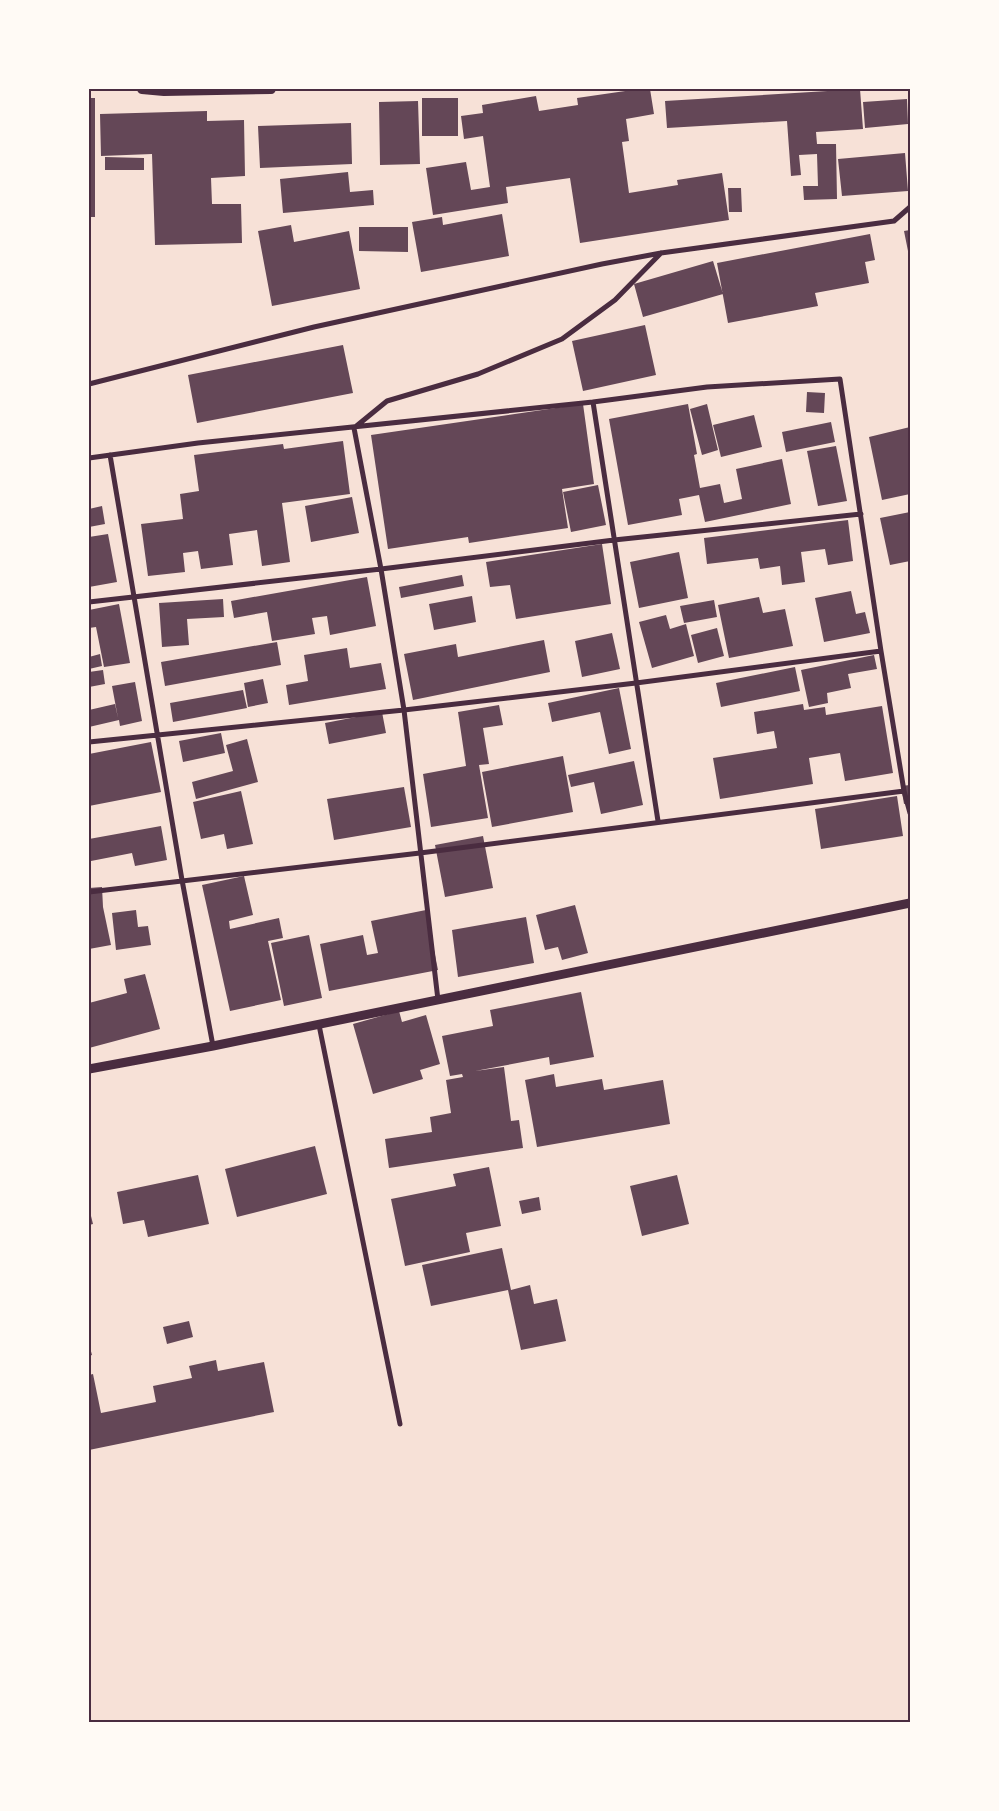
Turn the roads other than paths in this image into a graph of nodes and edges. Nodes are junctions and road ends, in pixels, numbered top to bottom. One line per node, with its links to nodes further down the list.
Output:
1 (142, 89): 2 (main road)
2 (220, 89): 3 (main road)
3 (271, 89)
4 (910, 207): 5 (street)
5 (661, 253): 6 (street); 8 (street)
6 (89, 384)
7 (593, 402): 8 (street); 11 (street); 12 (street)
8 (354, 428): 9 (street); 13 (street)
9 (110, 455): 10 (street); 14 (street)
10 (89, 458)
11 (861, 514): 12 (street); 16 (street)
12 (614, 540): 13 (street); 17 (street)
13 (381, 569): 14 (street); 18 (street)
14 (134, 596): 15 (street); 19 (street)
15 (89, 602)
16 (881, 651): 17 (street); 21 (street)
17 (636, 683): 18 (street); 23 (street)
18 (404, 710): 19 (street); 24 (street)
19 (158, 734): 20 (street); 25 (street)
20 (89, 742)
21 (904, 791): 22 (street); 23 (street)
22 (910, 813)
23 (658, 822): 24 (street)
24 (420, 853): 25 (street); 28 (street)
25 (182, 880): 26 (street); 30 (street)
26 (89, 892)
27 (910, 903): 28 (street)
28 (438, 1000): 29 (street)
29 (319, 1025): 30 (street); 32 (street)
30 (213, 1046): 31 (street)
31 (89, 1069)
32 (400, 1424)

